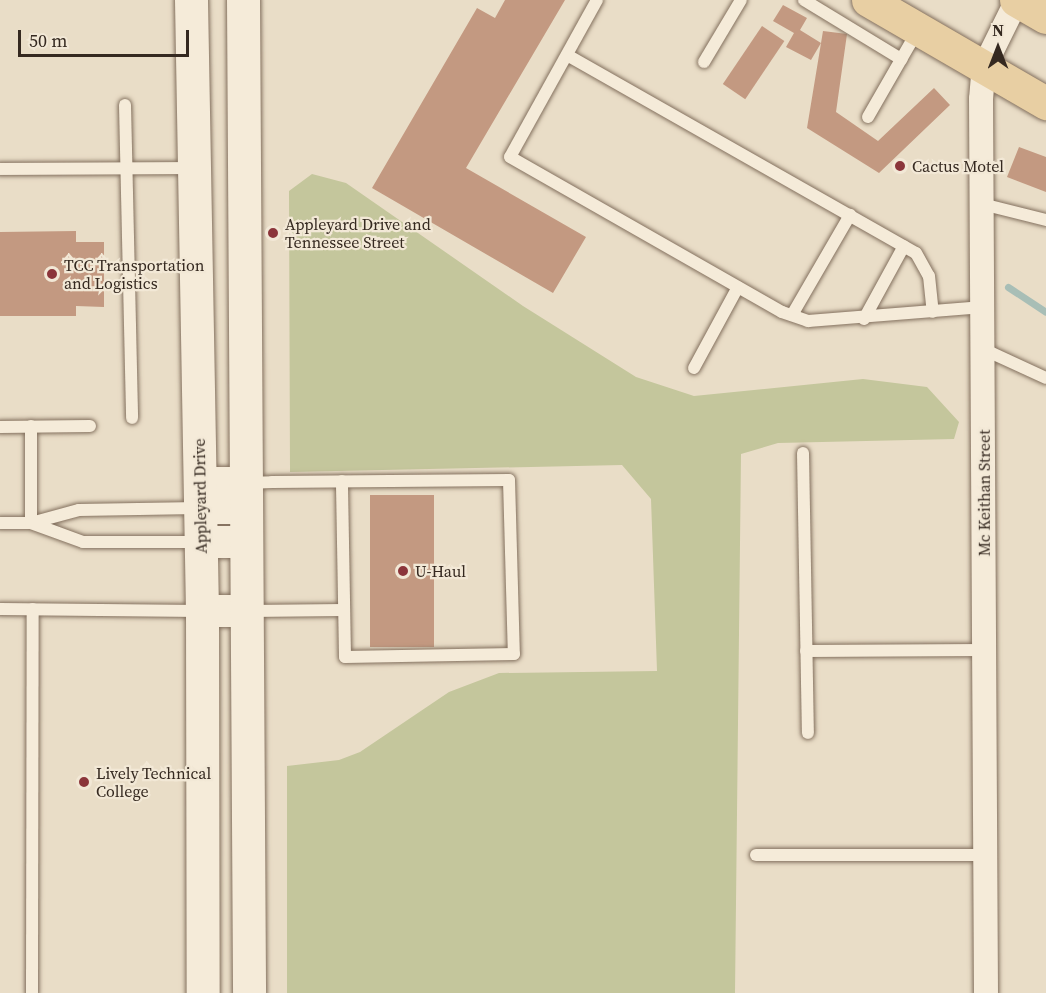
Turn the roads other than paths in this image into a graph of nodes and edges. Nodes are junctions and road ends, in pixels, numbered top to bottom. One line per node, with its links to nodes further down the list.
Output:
1 (191, 0): 18 (main road, Appleyard Drive)
2 (243, 0): 38 (main road)
3 (597, 0): 10 (lane)
4 (741, 0): 12 (lane)
5 (804, 0): 11 (lane)
6 (868, 0): 9 (main road)
7 (1017, 0): 8 (main road); 13 (street, Mc Keithan Street)
8 (1046, 17)
9 (918, 29): 11 (lane); 13 (main road)
10 (567, 55): 21 (lane); 24 (lane)
11 (901, 59): 16 (lane)
12 (704, 62)
13 (984, 67): 14 (main road); 20 (street, Mc Keithan Street)
14 (1046, 102)
15 (125, 105): 17 (lane)
16 (868, 117)
17 (127, 168): 18 (lane); 19 (lane); 32 (lane)
18 (193, 168): 39 (main road, Appleyard Drive)
19 (0, 170)
20 (982, 204): 22 (lane); 25 (street, Mc Keithan Street)
21 (850, 215): 23 (lane); 27 (lane)
22 (1046, 220)
23 (904, 246): 26 (lane); 28 (lane)
24 (738, 286): 27 (lane); 30 (lane)
25 (983, 307): 26 (lane); 29 (street, Mc Keithan Street)
26 (933, 312): 28 (lane)
27 (792, 315): 28 (lane)
28 (864, 319)
29 (983, 349): 31 (lane); 49 (street, Mc Keithan Street)
30 (694, 368)
31 (1046, 378)
32 (132, 418)
33 (30, 426): 34 (lane); 35 (lane); 41 (lane)
34 (90, 426)
35 (0, 427)
36 (803, 453): 50 (lane)
37 (342, 482): 38 (lane); 46 (lane); 46 (lane)
38 (247, 495): 39 (street); 43 (main road)
39 (200, 496): 41 (lane); 42 (main road, Appleyard Drive)
40 (0, 523): 41 (lane)
41 (31, 523): 42 (lane)
42 (200, 542): 43 (street); 47 (main road, Appleyard Drive)
43 (248, 542): 48 (main road)
44 (0, 609): 45 (lane)
45 (33, 609): 47 (lane); 54 (lane)
46 (344, 610): 48 (lane)
47 (202, 611): 48 (street); 55 (main road, Appleyard Drive)
48 (248, 611): 56 (main road)
49 (984, 650): 50 (lane); 53 (street, Mc Keithan Street)
50 (806, 651): 51 (lane)
51 (808, 733)
52 (756, 855): 53 (lane)
53 (986, 855): 57 (street, Mc Keithan Street)
54 (32, 993)
55 (203, 993)
56 (249, 993)
57 (986, 993)

